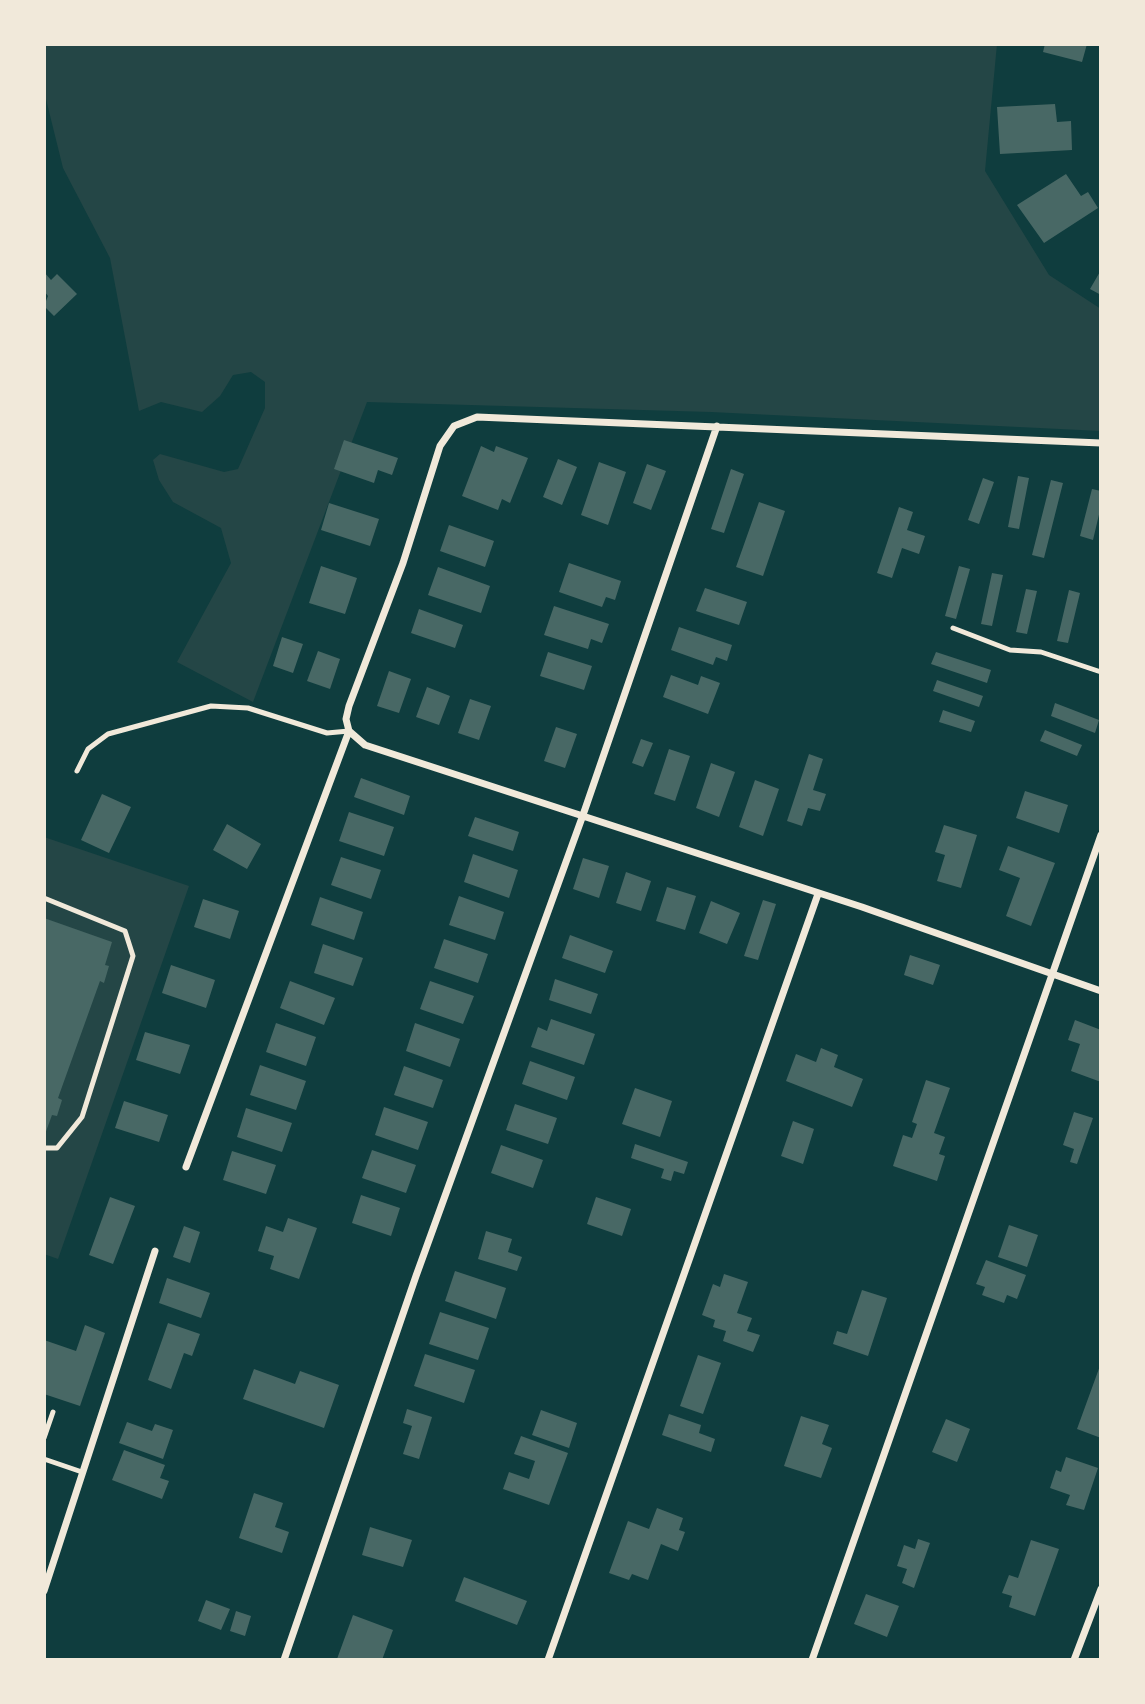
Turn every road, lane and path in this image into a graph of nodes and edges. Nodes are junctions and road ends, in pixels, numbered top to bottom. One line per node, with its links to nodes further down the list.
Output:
1 (717, 426): 2 (street); 5 (street); 7 (street)
2 (1101, 443)
3 (953, 628): 4 (lane)
4 (1101, 672)
5 (349, 731): 6 (lane); 7 (street); 14 (street)
6 (76, 771)
7 (583, 815): 9 (street); 22 (street)
8 (1101, 835): 11 (street)
9 (818, 894): 11 (street); 23 (street)
10 (44, 898): 13 (lane)
11 (1053, 974): 12 (street); 24 (street)
12 (1101, 991)
13 (44, 1148)
14 (186, 1167)
15 (155, 1251): 19 (street)
16 (53, 1412): 17 (lane)
17 (44, 1438)
18 (44, 1459): 19 (lane)
19 (82, 1472): 21 (street)
20 (1101, 1589): 25 (street)
21 (44, 1591)
22 (284, 1660)
23 (548, 1660)
24 (812, 1660)
25 (1074, 1660)

